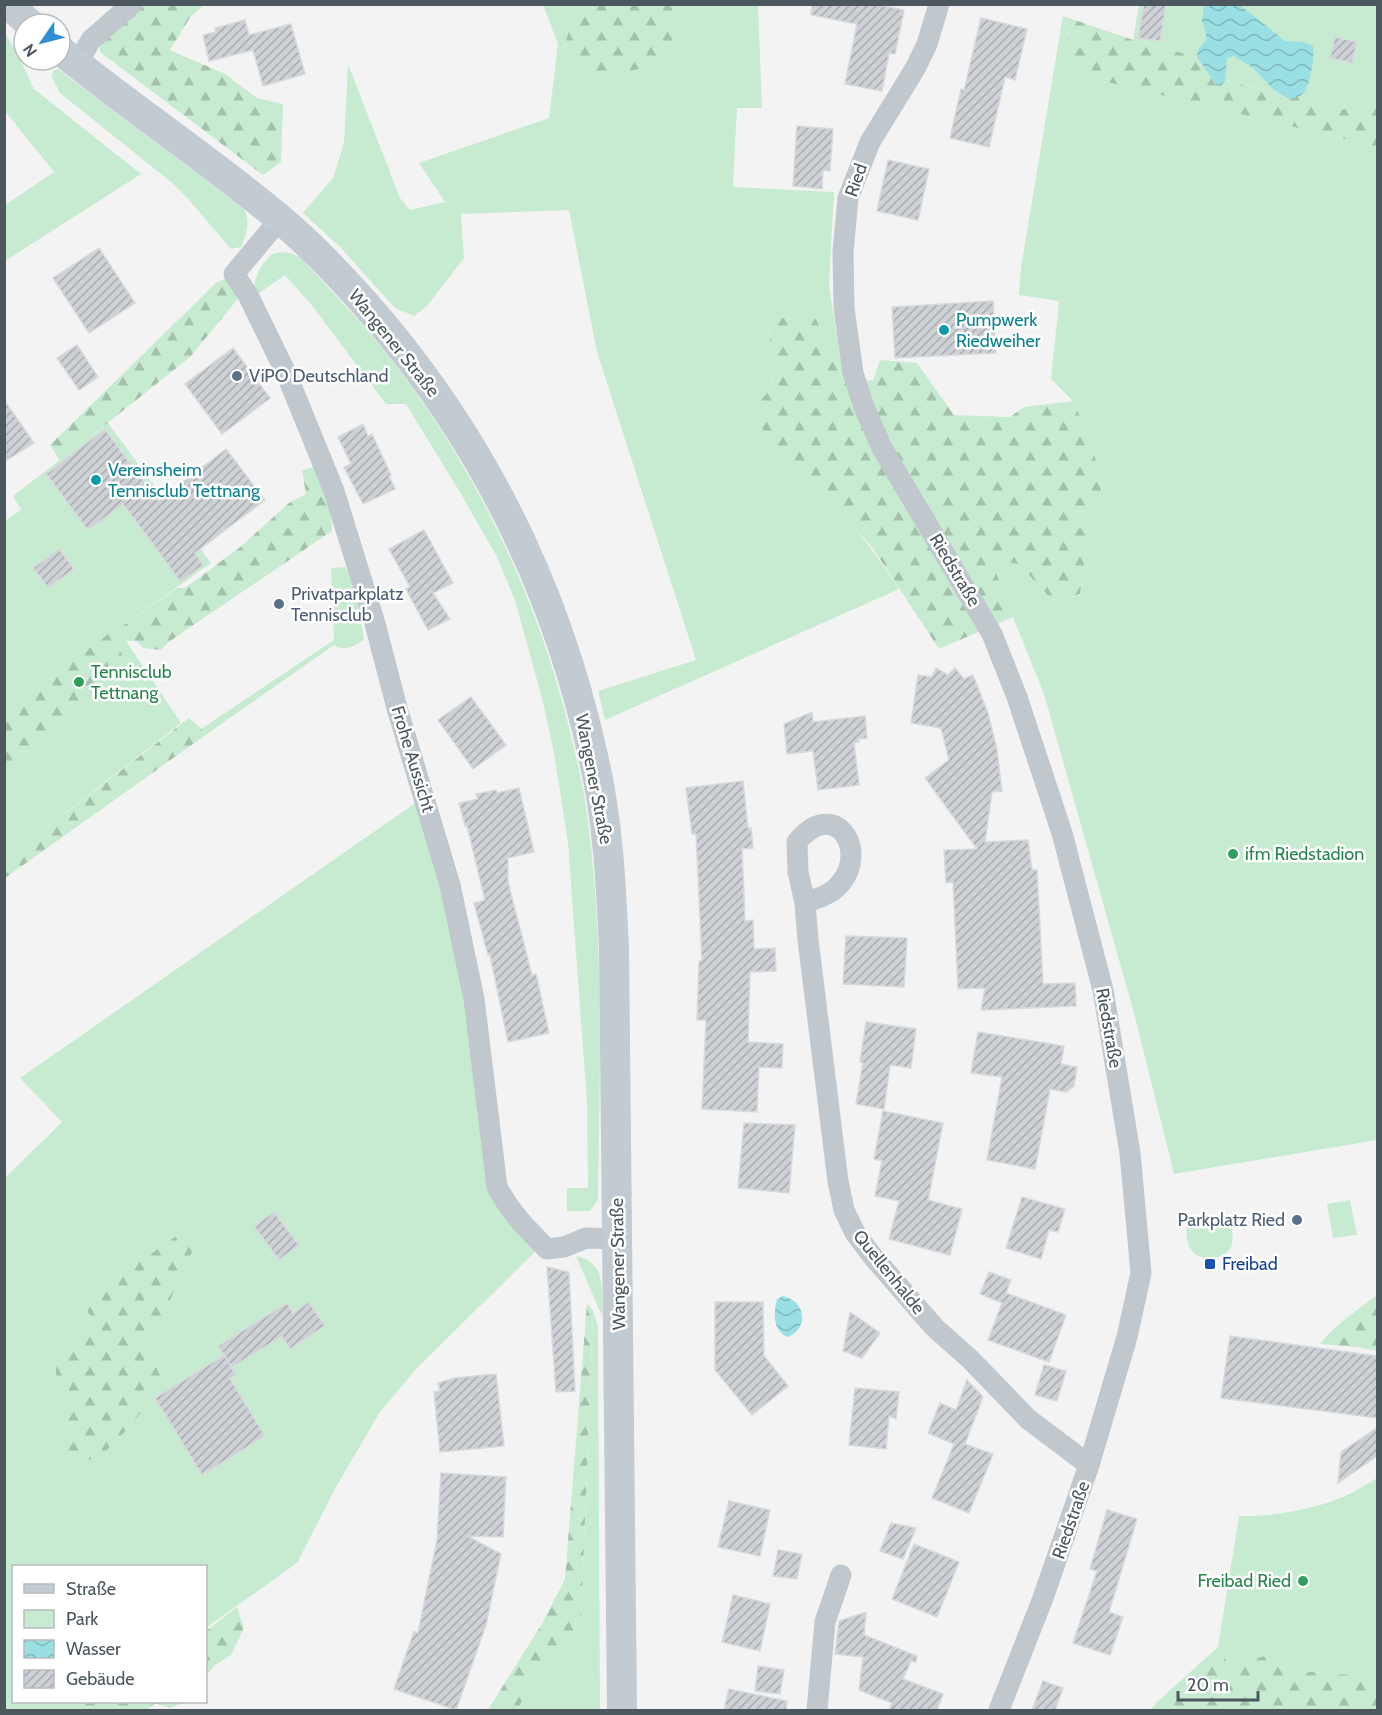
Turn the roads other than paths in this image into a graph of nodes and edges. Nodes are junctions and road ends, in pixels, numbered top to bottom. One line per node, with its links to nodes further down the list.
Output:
1 (132, 4): 3 (street)
2 (939, 4): 6 (street, Ried)
3 (72, 54)
4 (72, 60): 5 (main road, Wangener Straße)
5 (280, 219): 8 (main road, Wangener Straße); 8 (street, Frohe Aussicht)
6 (853, 373): 9 (street, Riedstraße)
7 (805, 903): 9 (street, Quellenhalde)
8 (618, 1239): 11 (main road, Wangener Straße)
9 (1089, 1465): 13 (street, Riedstraße)
10 (841, 1575): 12 (street)
11 (622, 1710)
12 (817, 1710)
13 (999, 1710)

